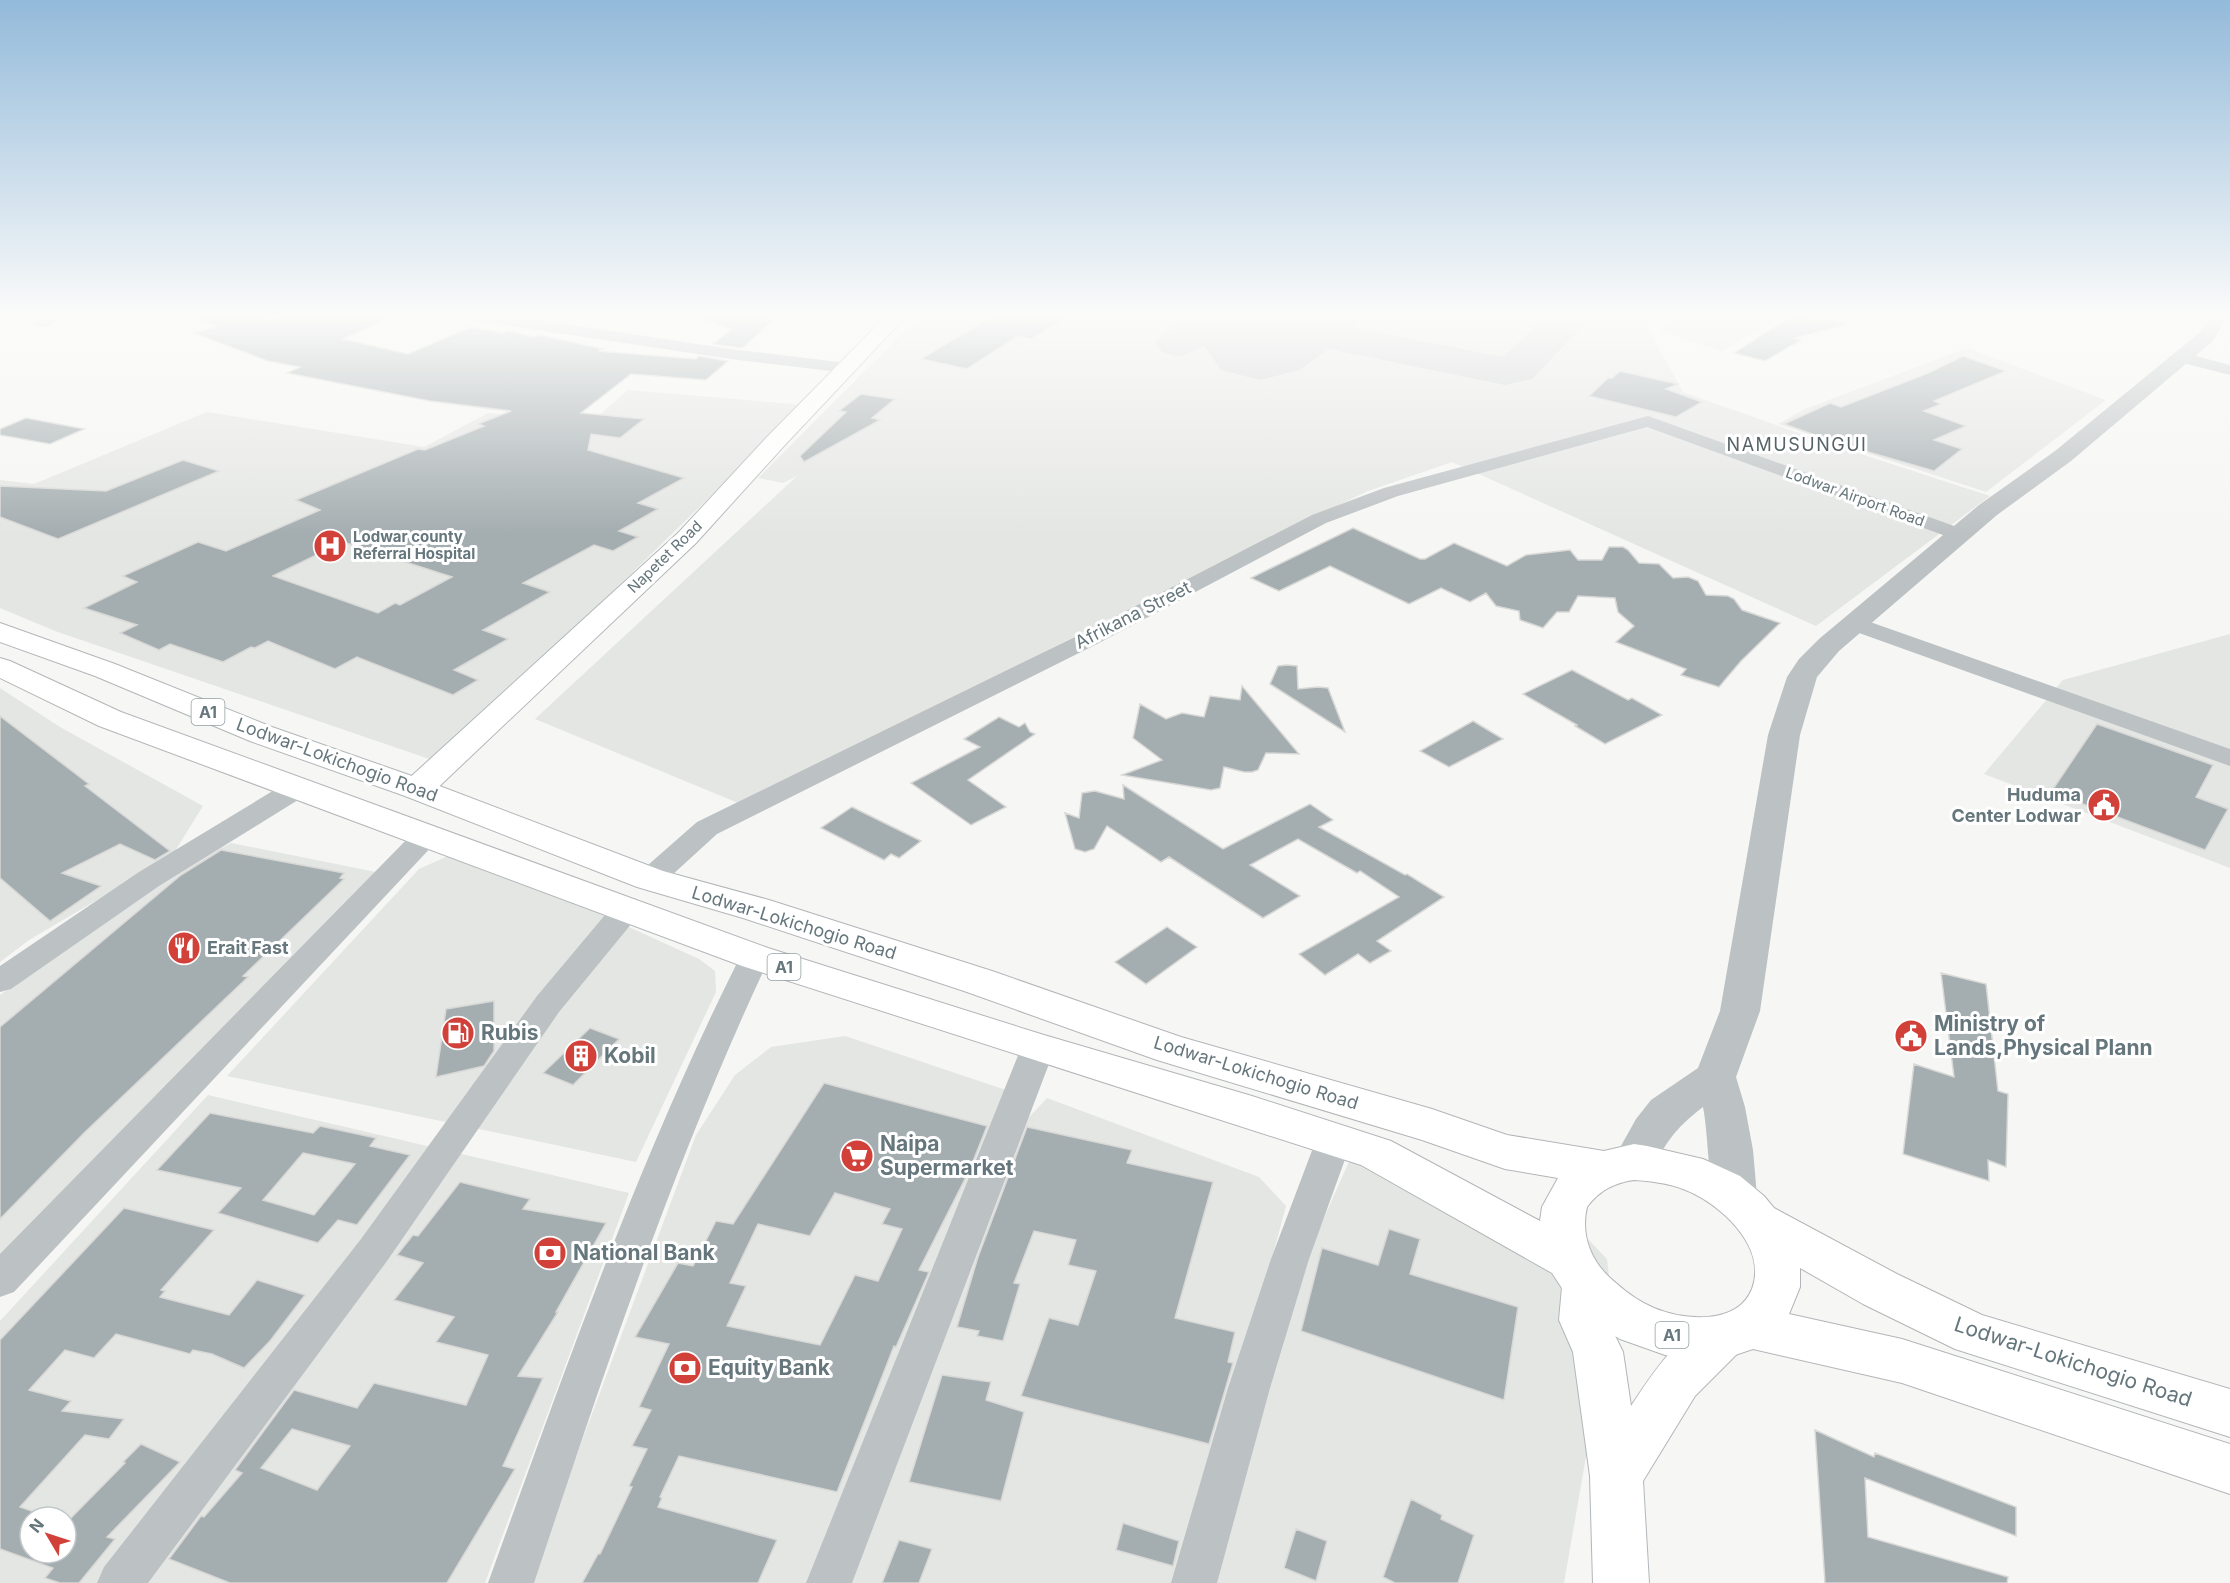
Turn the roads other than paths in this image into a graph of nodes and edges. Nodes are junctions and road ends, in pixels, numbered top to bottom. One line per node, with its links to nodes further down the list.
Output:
1 (829, 387): 10 (main road, Napetet Road)
2 (2145, 387): 4 (street)
3 (1648, 421): 4 (street, Lodwar Airport Road); 12 (street, Afrikana Street)
4 (1961, 536): 5 (street)
5 (1856, 624): 8 (street); 17 (street)
6 (0, 632): 10 (main road, Lodwar-Lokichogio Road / A1)
7 (0, 667): 9 (main road, A1)
8 (2230, 758)
9 (296, 789): 11 (main road, A1); 15 (street)
10 (417, 789): 12 (main road, Lodwar-Lokichogio Road / A1)
11 (426, 836): 13 (main road, A1); 22 (street)
12 (650, 879): 19 (main road, Lodwar-Lokichogio Road / A1)
13 (626, 910): 14 (main road, A1); 27 (street)
14 (754, 957): 16 (main road, A1); 28 (street)
15 (0, 981)
16 (1038, 1048): 18 (main road, A1); 29 (street)
17 (1715, 1077): 19 (street); 20 (street)
18 (1334, 1140): 21 (main road, A1); 30 (street)
19 (1619, 1165): 20 (main road, A1); 21 (main road)
20 (1747, 1209): 23 (main road); 24 (main road, Lodwar-Lokichogio Road / A1)
21 (1577, 1273): 23 (main road, A1); 26 (main road)
22 (0, 1280)
23 (1736, 1332): 25 (main road, A1); 26 (main road)
24 (2230, 1413)
25 (2230, 1468)
26 (1616, 1476): 31 (main road)
27 (120, 1583)
28 (511, 1583)
29 (829, 1583)
30 (1194, 1583)
31 (1621, 1583)

